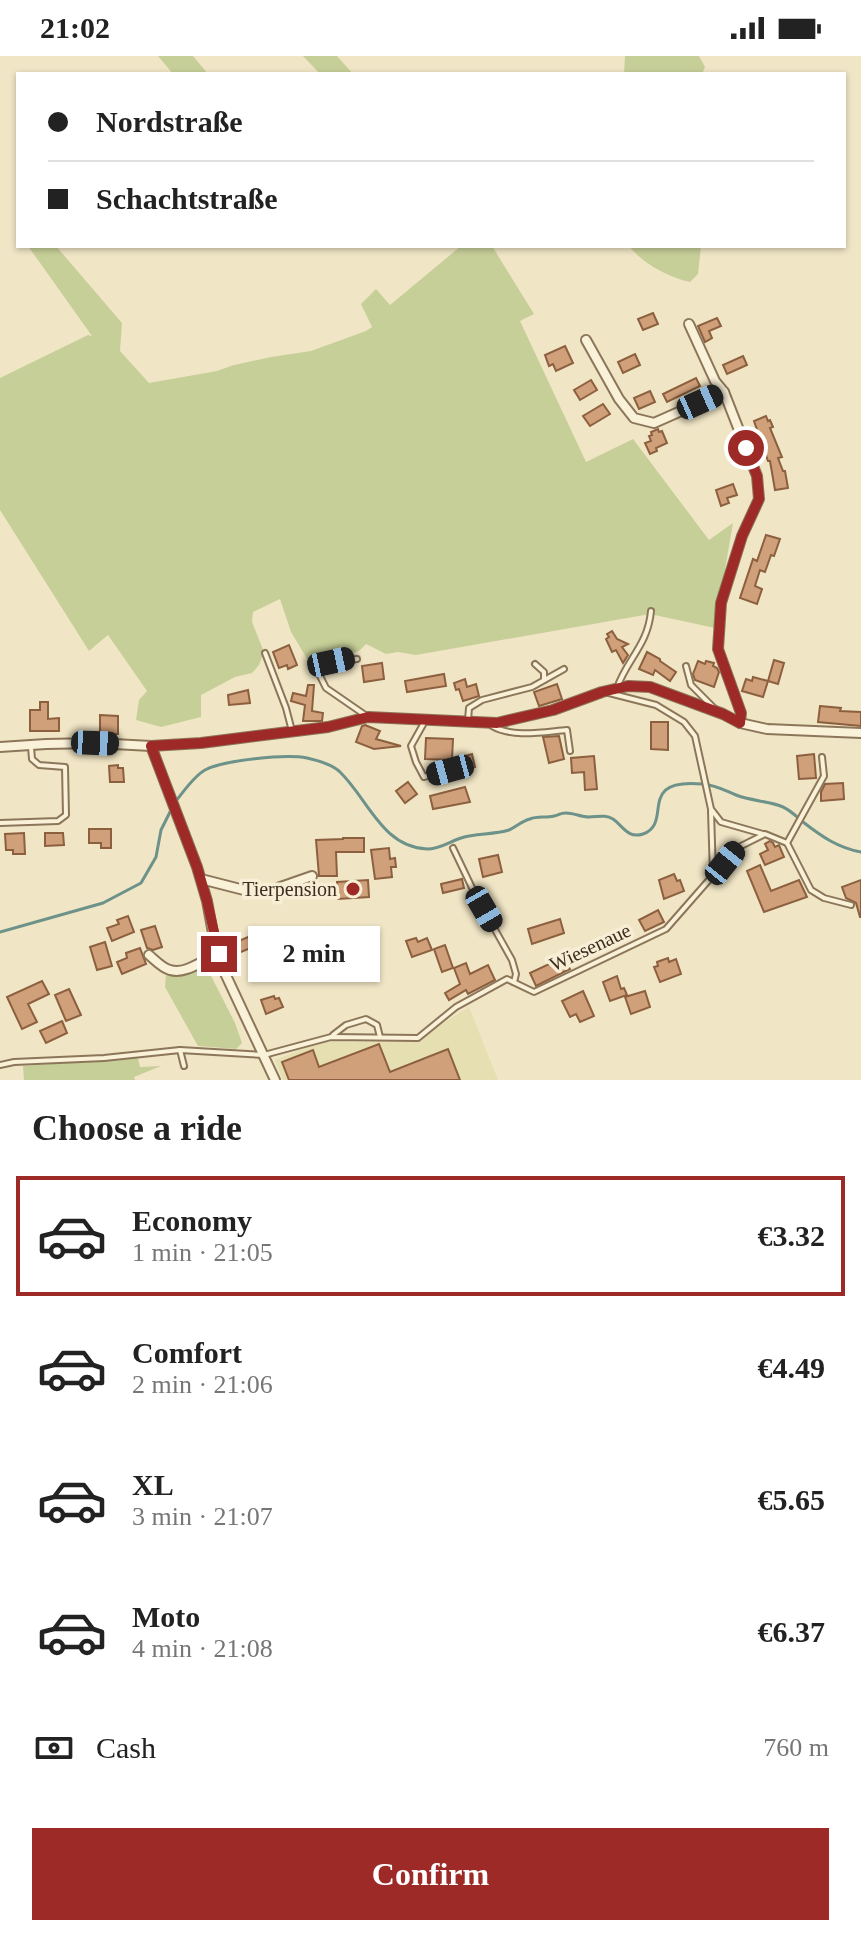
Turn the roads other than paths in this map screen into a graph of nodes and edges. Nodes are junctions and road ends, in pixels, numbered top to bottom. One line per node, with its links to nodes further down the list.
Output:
1 (689, 324): 3 (street)
2 (586, 340): 3 (street)
3 (724, 392): 18 (street)
4 (651, 611): 11 (lane)
5 (265, 653): 19 (lane)
6 (357, 659): 14 (lane)
7 (535, 664): 10 (lane)
8 (686, 666): 13 (lane)
9 (564, 669): 10 (lane)
10 (544, 680): 16 (lane)
11 (617, 688): 12 (street); 13 (street)
12 (602, 692): 17 (street); 27 (lane)
13 (717, 712): 18 (street)
14 (368, 717): 15 (street); 19 (street)
15 (425, 721): 16 (street); 26 (lane)
16 (468, 722): 17 (street)
17 (486, 722): 24 (lane)
18 (740, 723): 20 (street)
19 (292, 731): 22 (street)
20 (861, 733)
21 (30, 745): 22 (street); 23 (street); 28 (lane)
22 (151, 746): 34 (street)
23 (0, 747)
24 (570, 751)
25 (822, 757): 30 (lane)
26 (450, 770)
27 (711, 809): 29 (lane); 33 (lane)
28 (0, 823)
29 (765, 834): 30 (lane); 33 (lane, Wiesenaue)
30 (787, 843): 35 (lane)
31 (453, 848): 38 (lane)
32 (312, 876): 34 (street)
33 (713, 877): 38 (lane, Wiesenaue)
34 (201, 879): 36 (street)
35 (851, 905)
36 (219, 954): 37 (street); 42 (street)
37 (149, 955)
38 (514, 982): 40 (lane, Wiesenaue)
39 (331, 1037): 40 (lane, Wiesenaue); 40 (lane); 42 (lane, Wiesenaue)
40 (380, 1037)
41 (180, 1050): 42 (lane, Wiesenaue); 43 (lane, Wiesenaue); 44 (lane)
42 (264, 1055): 45 (street)
43 (0, 1065)
44 (184, 1066)
45 (275, 1080)

